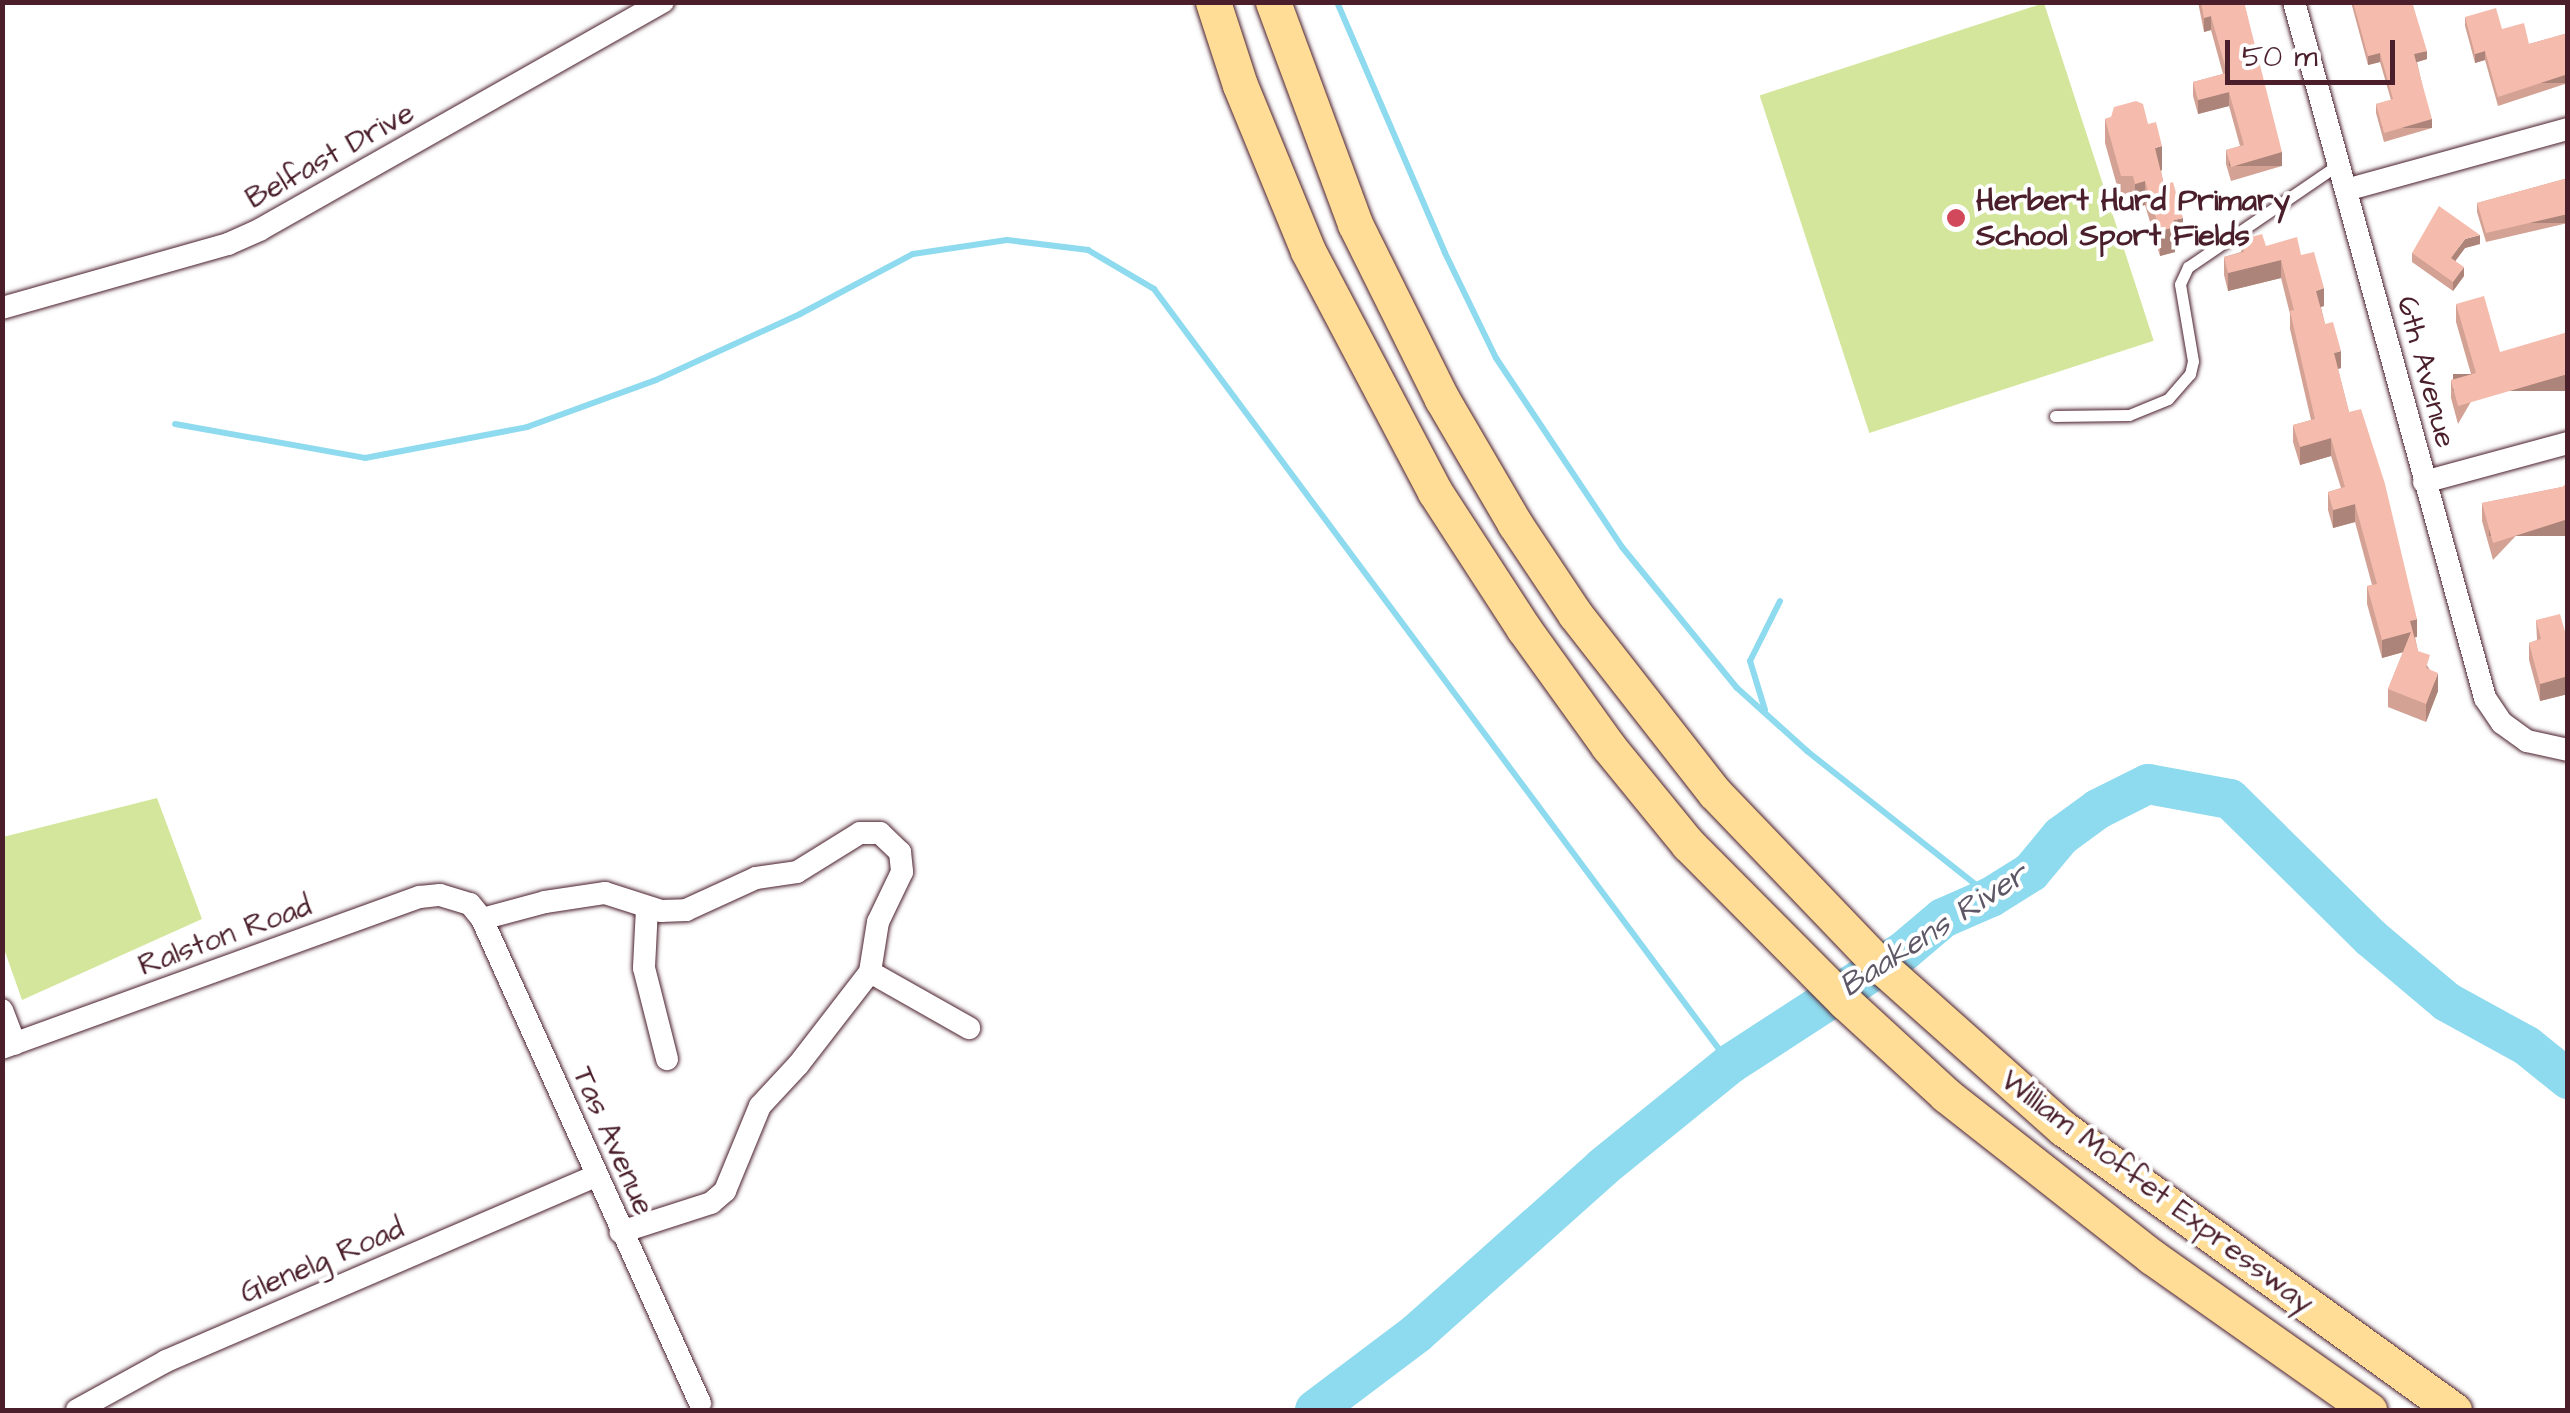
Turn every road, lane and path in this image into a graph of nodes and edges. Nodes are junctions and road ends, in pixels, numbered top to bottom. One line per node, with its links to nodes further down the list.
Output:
1 (664, 2): 8 (street, Belfast Drive)
2 (1213, 2): 24 (main road, William Moffet Expressway)
3 (1273, 2): 25 (main road, William Moffet Expressway)
4 (2294, 2): 6 (street, 6th Avenue)
5 (2568, 128): 7 (street)
6 (2339, 164): 7 (street, 6th Avenue); 9 (lane)
7 (2346, 190): 11 (street, 6th Avenue)
8 (2, 308)
9 (2055, 416)
10 (2568, 443): 11 (street)
11 (2424, 482): 12 (street, 6th Avenue)
12 (2568, 750)
13 (648, 908): 14 (street); 15 (street); 19 (street)
14 (476, 912): 18 (street, Ralston Road); 20 (street, Tas Avenue)
15 (870, 972): 17 (street); 21 (street)
16 (2, 1010): 18 (street)
17 (969, 1028)
18 (8, 1046)
19 (667, 1059)
20 (595, 1176): 21 (street, Tas Avenue); 23 (street, Glenelg Road)
21 (621, 1232): 22 (street, Tas Avenue)
22 (700, 1403)
23 (77, 1410)
24 (2369, 1410)
25 (2454, 1410)

